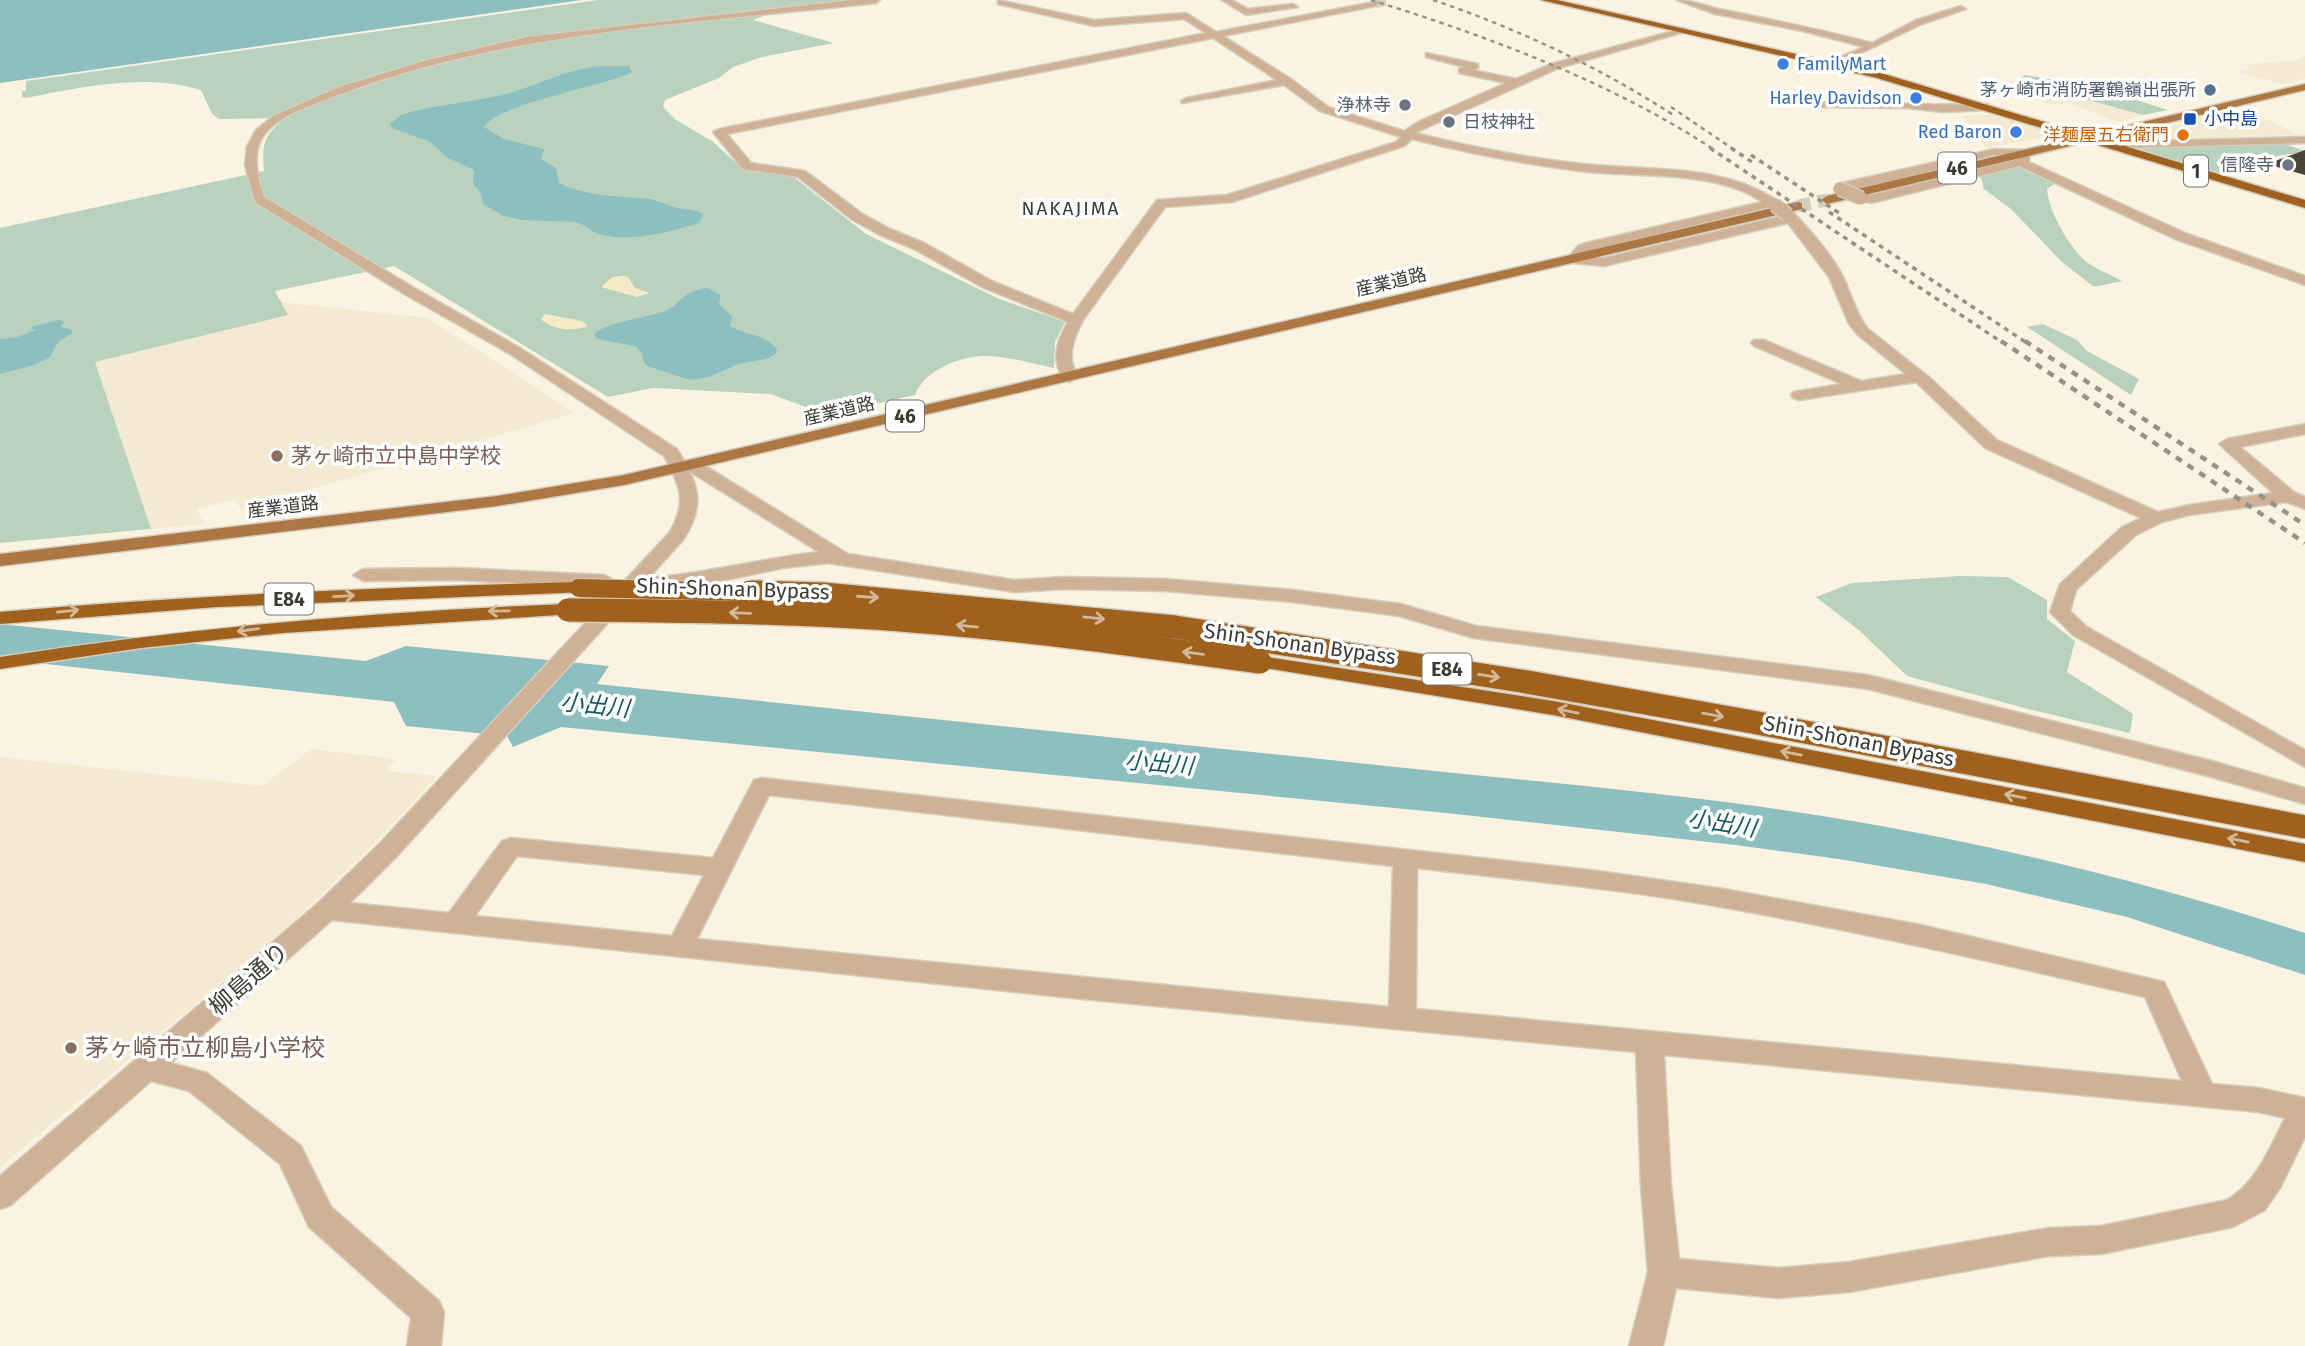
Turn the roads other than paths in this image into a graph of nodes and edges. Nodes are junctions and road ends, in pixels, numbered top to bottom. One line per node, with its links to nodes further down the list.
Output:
1 (876, 0): 40 (street)
2 (1226, 0): 8 (street)
3 (1287, 0): 8 (street)
4 (1545, 0): 11 (highway, 1)
5 (1681, 0): 13 (street)
6 (1002, 2): 12 (street)
7 (1376, 3): 10 (street)
8 (1299, 7): 10 (street)
9 (1961, 9): 13 (street)
10 (1315, 16): 12 (street)
11 (1681, 30): 15 (highway, 1); 17 (street)
12 (1215, 34): 16 (street); 33 (street)
13 (1873, 46): 15 (street)
14 (1429, 55): 17 (street)
15 (1832, 64): 21 (highway, 1)
16 (1286, 81): 19 (street); 22 (street)
17 (1514, 82): 22 (street)
18 (2305, 87): 23 (main road, 46)
19 (1186, 101)
20 (1817, 105): 21 (street)
21 (1987, 107): 23 (highway, 1)
22 (1408, 136): 28 (street); 33 (street)
23 (2088, 138): 25 (highway, 1); 26 (main road, 46)
24 (2305, 140): 25 (street)
25 (2110, 145): 29 (highway, 1)
26 (2023, 157): 26 (street, bridge); 27 (main road, 46); 32 (street)
27 (1827, 200)
28 (1773, 204): 30 (street, bridge); 31 (street)
29 (2305, 204)
30 (1793, 213): 31 (main road, 産業道路 / 46); 36 (street)
31 (1574, 259): 35 (main road, 産業道路 / 46)
32 (2305, 281)
33 (1076, 320): 35 (street)
34 (1759, 343): 37 (street)
35 (1070, 377): 40 (main road, 産業道路 / 46)
36 (1919, 377): 37 (street); 42 (street)
37 (1860, 386): 38 (street)
38 (1799, 395)
39 (2305, 429): 41 (street)
40 (687, 467): 43 (street); 44 (main road, 産業道路 / 46); 46 (street)
41 (2297, 500): 42 (street)
42 (2156, 518): 49 (street)
43 (843, 559): 46 (street); 50 (street)
44 (0, 560)
45 (363, 575): 46 (street)
46 (634, 583): 55 (street, 柳島通り)
47 (0, 618): 51 (highway, Shin-Shonan Bypass / E84, one-way to 51, bridge)
48 (0, 663): 52 (highway, Shin-Shonan Bypass / E84, one-way to 48, bridge)
49 (2305, 760)
50 (2305, 796)
51 (2305, 827)
52 (2305, 853)
53 (1405, 859): 54 (street); 58 (street); 61 (street)
54 (720, 869): 56 (street); 57 (street)
55 (327, 910): 56 (street); 60 (street, 柳島通り)
56 (454, 924): 57 (street)
57 (679, 948): 58 (street)
58 (1402, 1020): 59 (street)
59 (1650, 1043): 61 (street); 64 (street)
60 (146, 1068): 63 (street, 柳島通り); 65 (street)
61 (2203, 1095): 62 (street)
62 (2304, 1110): 64 (street)
63 (0, 1195)
64 (1664, 1272): 66 (street)
65 (424, 1346)
66 (1646, 1346)

